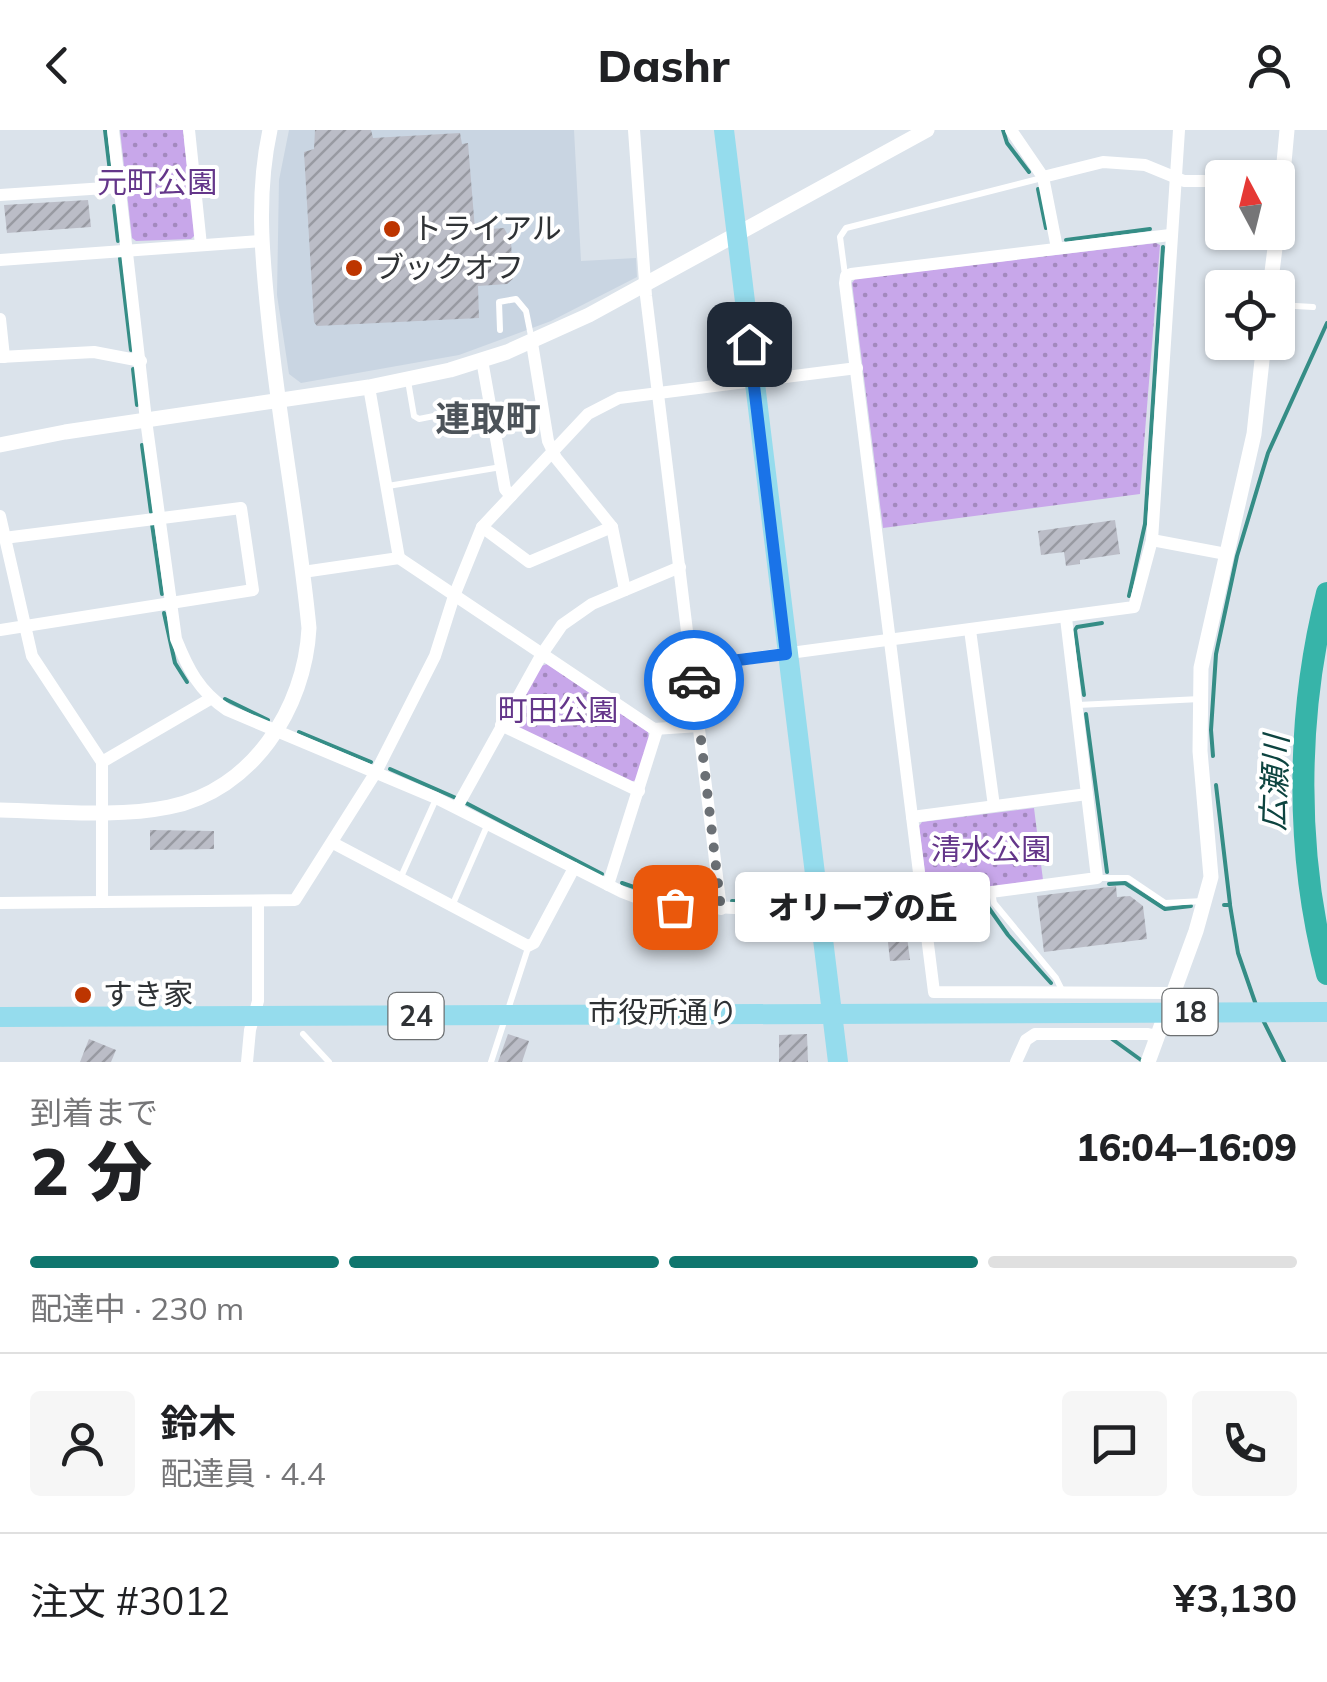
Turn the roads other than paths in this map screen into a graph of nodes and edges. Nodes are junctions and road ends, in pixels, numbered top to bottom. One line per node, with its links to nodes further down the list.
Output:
1 (113, 130): 15 (street)
2 (190, 130): 20 (street)
3 (270, 130): 19 (street)
4 (634, 130): 25 (street)
5 (724, 130): 18 (main road)
6 (927, 130): 10 (street)
7 (1011, 130): 12 (street)
8 (1179, 130): 13 (street)
9 (1288, 130): 11 (street)
10 (903, 136): 18 (street)
11 (1283, 160)
12 (1043, 177): 13 (street); 21 (street); 24 (lane)
13 (1176, 178): 14 (street); 17 (street)
14 (1205, 181)
15 (120, 186): 16 (street); 22 (street)
16 (0, 195)
17 (1170, 235): 21 (street); 53 (street)
18 (735, 236): 25 (street); 37 (main road)
19 (261, 241): 20 (street); 40 (street)
20 (202, 245): 22 (street)
21 (1057, 248): 24 (street)
22 (128, 250): 23 (street); 34 (street)
23 (0, 260)
24 (846, 276): 35 (street)
25 (646, 284): 30 (street); 39 (street)
26 (1295, 306): 27 (lane)
27 (1312, 307)
28 (0, 319): 31 (street)
29 (500, 330): 30 (lane)
30 (532, 342): 32 (street); 44 (street)
31 (2, 357): 34 (street)
32 (482, 360): 36 (street); 41 (street)
33 (1262, 360): 54 (street)
34 (141, 361): 42 (street)
35 (857, 368): 37 (street); 65 (street)
36 (408, 380): 38 (street); 41 (lane)
37 (754, 381): 39 (street); 67 (main road)
38 (369, 387): 40 (street); 46 (street)
39 (658, 393): 44 (street); 56 (street)
40 (277, 400): 42 (street); 57 (street)
41 (490, 404): 45 (street)
42 (146, 420): 43 (street); 49 (street)
43 (0, 445)
44 (552, 451): 47 (street); 50 (street)
45 (500, 467): 46 (lane); 47 (street)
46 (386, 486): 55 (street)
47 (511, 496): 51 (street)
48 (0, 516): 52 (street)
49 (160, 518): 52 (street); 60 (street); 60 (street)
50 (612, 526): 51 (street); 58 (street)
51 (482, 527): 59 (street)
52 (4, 538): 62 (street)
53 (1152, 540): 54 (street); 61 (street)
54 (1226, 554): 70 (street)
55 (398, 558): 57 (street); 59 (street)
56 (680, 568): 58 (street); 68 (street)
57 (303, 572): 75 (street)
58 (625, 590): 66 (street)
59 (454, 596): 66 (street); 77 (street)
60 (172, 601): 62 (street); 69 (street)
61 (1066, 618): 64 (street); 71 (street)
62 (25, 626): 63 (street); 76 (street)
63 (0, 630)
64 (970, 630): 65 (street); 81 (street)
65 (890, 640): 67 (street); 85 (street)
66 (542, 654): 72 (street); 74 (street)
67 (786, 654): 68 (street); 100 (main road)
68 (692, 666): 73 (street)
69 (210, 699): 75 (street); 76 (street)
70 (1200, 700): 71 (lane); 94 (street)
71 (1076, 705): 79 (street)
72 (501, 725): 78 (street); 82 (street)
73 (700, 726): 74 (street); 99 (street)
74 (658, 730): 78 (street)
75 (276, 733): 77 (street); 84 (street)
76 (102, 762): 84 (street)
77 (376, 772): 80 (street); 87 (street)
78 (639, 791): 91 (street)
79 (1087, 794): 81 (street); 89 (street)
80 (436, 798): 82 (street); 90 (lane)
81 (994, 806): 85 (street)
82 (457, 807): 86 (street)
83 (0, 810): 84 (street)
84 (101, 811): 95 (street)
85 (912, 817): 93 (street)
86 (488, 823): 88 (street); 98 (lane)
87 (332, 843): 90 (street); 96 (street)
88 (574, 868): 91 (street); 101 (street)
89 (1097, 878): 92 (street); 94 (lane)
90 (400, 879): 98 (street)
91 (608, 885): 99 (street)
92 (992, 892): 93 (street); 102 (lane)
93 (922, 901): 100 (street); 102 (street)
94 (1206, 901): 103 (street)
95 (102, 902): 96 (street); 97 (street)
96 (258, 902): 107 (street)
97 (0, 903)
98 (452, 907): 101 (street)
99 (721, 909): 100 (street)
100 (820, 913): 106 (main road)
101 (528, 946): 104 (lane)
102 (1062, 990): 103 (street)
103 (1174, 993): 110 (street)
104 (509, 1012): 106 (main road, 市役所通り / 24); 107 (main road, 市役所通り / 24); 113 (lane)
105 (1327, 1012): 106 (main road, 市役所通り / 18)
106 (831, 1013): 114 (main road)
107 (254, 1016): 108 (main road, 市役所通り / 24); 111 (street)
108 (0, 1017)
109 (303, 1034): 112 (lane)
110 (1158, 1036): 115 (street); 116 (street)
111 (247, 1062)
112 (328, 1062)
113 (491, 1062)
114 (838, 1062)
115 (1016, 1062)
116 (1148, 1062)

